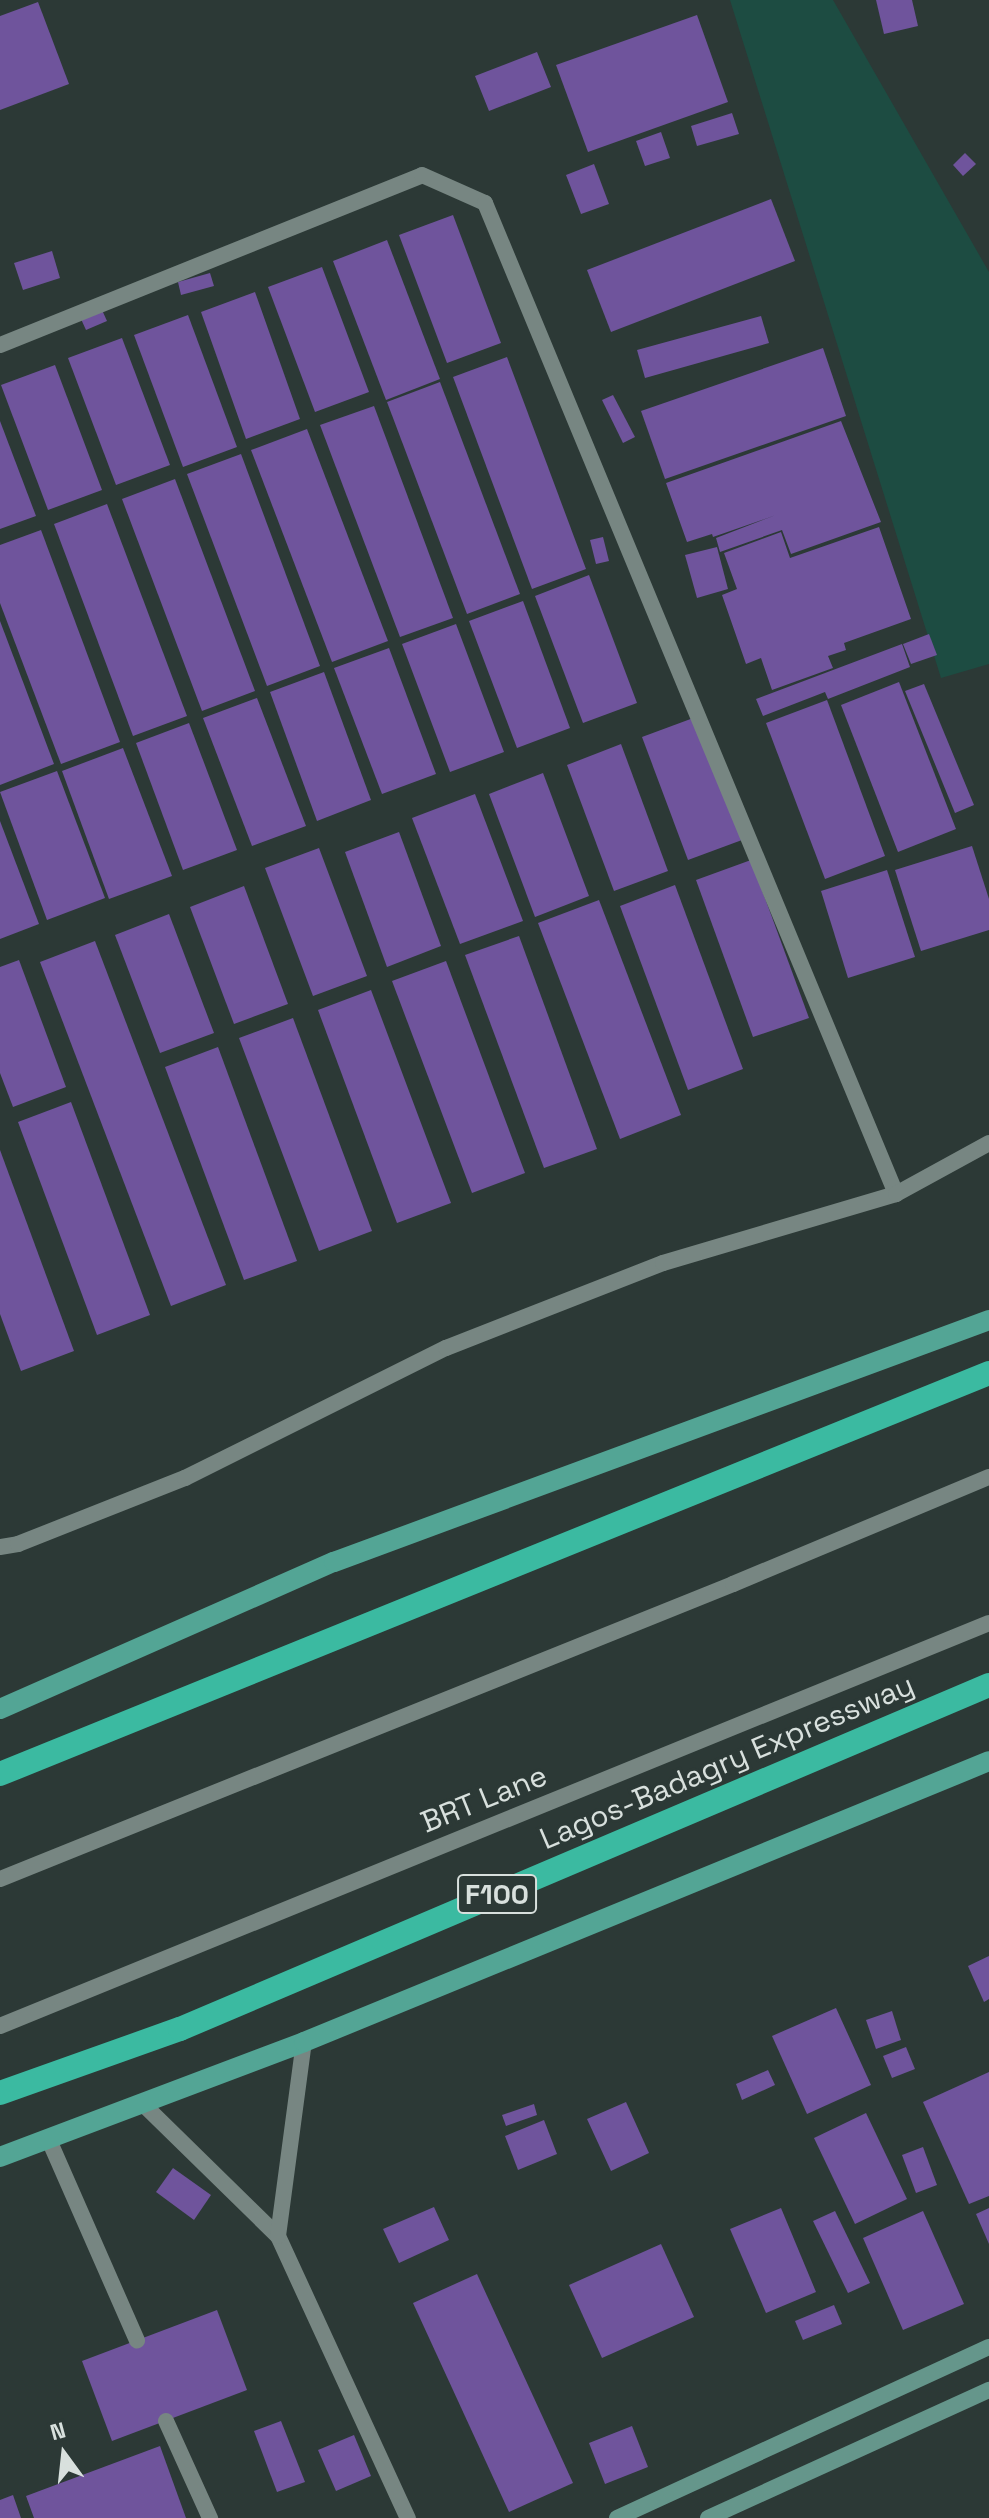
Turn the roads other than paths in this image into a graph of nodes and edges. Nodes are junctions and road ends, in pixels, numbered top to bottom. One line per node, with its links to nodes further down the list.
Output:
1 (0, 345): 3 (street)
2 (989, 1143): 3 (street)
3 (896, 1194): 7 (street)
4 (989, 1320): 10 (main road)
5 (989, 1373): 12 (highway)
6 (989, 1477): 13 (street)
7 (0, 1547)
8 (989, 1623): 14 (street, BRT Lane)
9 (989, 1685): 16 (highway, Lagos-Badagry Expressway / F100)
10 (0, 1709)
11 (989, 1761): 15 (main road)
12 (0, 1774)
13 (0, 1879)
14 (0, 2026)
15 (304, 2042): 17 (main road); 20 (street)
16 (0, 2093)
17 (143, 2104): 18 (main road); 20 (street)
18 (49, 2140): 19 (main road); 21 (street)
19 (0, 2157)
20 (278, 2236): 26 (street)
21 (137, 2340)
22 (989, 2347): 27 (main road)
23 (989, 2390): 28 (main road)
24 (166, 2421): 25 (street)
25 (210, 2518)
26 (408, 2518)
27 (617, 2518)
28 (708, 2518)

